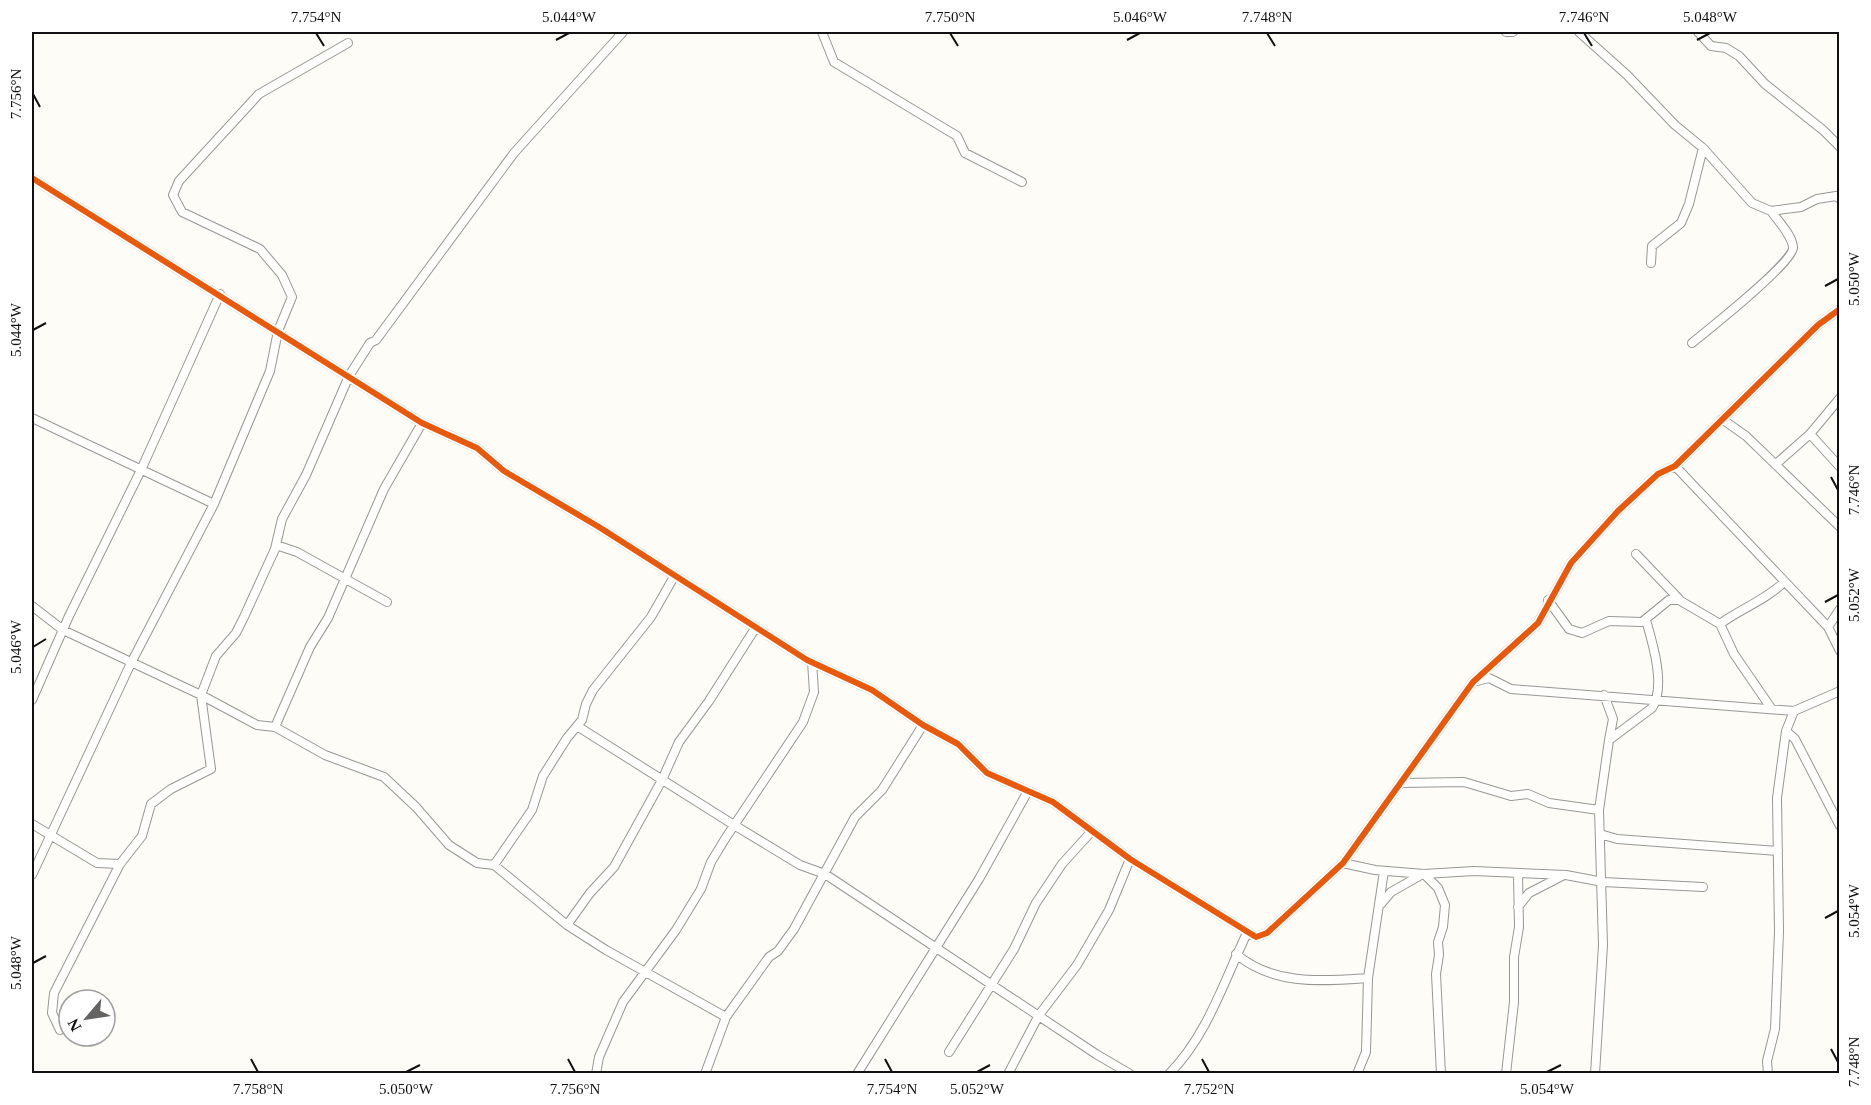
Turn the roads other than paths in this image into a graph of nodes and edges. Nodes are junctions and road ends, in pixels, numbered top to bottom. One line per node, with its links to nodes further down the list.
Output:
1 (623, 32): 19 (street)
2 (822, 32): 11 (street)
3 (1506, 32): 4 (street)
4 (1513, 32)
5 (1579, 32): 8 (street)
6 (1698, 32): 9 (street)
7 (348, 43): 17 (street)
8 (1703, 147): 13 (street); 14 (street)
9 (1839, 147)
10 (32, 178): 15 (street)
11 (1022, 182)
12 (1838, 196): 13 (street)
13 (1771, 211): 18 (street)
14 (1651, 263)
15 (220, 294): 17 (street); 28 (street)
16 (1839, 309): 22 (street)
17 (278, 331): 19 (street); 29 (street)
18 (1692, 343)
19 (349, 376): 23 (street); 31 (street)
20 (1839, 398): 24 (street)
21 (32, 418): 28 (street)
22 (1722, 419): 25 (street); 26 (street)
23 (422, 423): 33 (street); 34 (street)
24 (1810, 434): 25 (street); 27 (street)
25 (1776, 464): 30 (street)
26 (1675, 466): 35 (street); 36 (street)
27 (1839, 467)
28 (141, 470): 29 (street); 45 (street)
29 (214, 504): 48 (street)
30 (1839, 526)
31 (276, 545): 34 (street); 51 (street)
32 (1636, 554): 37 (street)
33 (675, 575): 43 (street); 58 (street)
34 (346, 578): 38 (street); 59 (street)
35 (1784, 582): 42 (street); 44 (street)
36 (1548, 600): 41 (street); 49 (street)
37 (1679, 600): 41 (street); 42 (street)
38 (387, 602)
39 (32, 606): 45 (street)
40 (1839, 609): 44 (street)
41 (1646, 621): 54 (street)
42 (1720, 624): 55 (street)
43 (756, 627): 47 (street); 62 (street)
44 (1828, 627): 46 (street)
45 (63, 630): 48 (street); 53 (street)
46 (1839, 651)
47 (812, 662): 57 (street); 67 (street)
48 (131, 663): 51 (street); 71 (street)
49 (1473, 682): 52 (street); 63 (street)
50 (1839, 691): 56 (street)
51 (201, 695): 59 (street); 75 (street)
52 (1604, 695): 54 (street); 61 (street)
53 (32, 700)
54 (1656, 702): 55 (street); 61 (street)
55 (1771, 708): 56 (street)
56 (1794, 711): 60 (street)
57 (923, 725): 64 (street); 78 (street)
58 (577, 726): 62 (street); 76 (street)
59 (275, 728): 76 (street)
60 (1786, 731): 68 (street); 72 (street)
61 (1609, 740): 65 (street)
62 (662, 780): 67 (street); 87 (street)
63 (1401, 783): 65 (street); 74 (street)
64 (1028, 791): 69 (street); 89 (street)
65 (1599, 810): 70 (street)
66 (32, 824): 71 (street)
67 (734, 825): 78 (street); 91 (street)
68 (1839, 826)
69 (1091, 832): 73 (street); 93 (street)
70 (1600, 834): 72 (street); 83 (street)
71 (51, 835): 75 (street); 81 (street)
72 (1778, 851): 108 (street)
73 (1131, 859): 88 (street); 94 (street)
74 (1343, 863): 77 (street); 88 (street)
75 (120, 864): 96 (street)
76 (494, 865): 87 (street)
77 (1384, 871): 79 (street); 85 (street)
78 (825, 874): 89 (street); 95 (street)
79 (1424, 874): 80 (street); 85 (street); 105 (street)
80 (1518, 874): 82 (street); 86 (street)
81 (32, 875)
82 (1566, 875): 83 (street); 86 (street)
83 (1603, 882): 84 (street); 107 (street)
84 (1703, 886)
85 (1381, 904): 92 (street)
86 (1518, 907): 106 (street)
87 (567, 925): 91 (street)
88 (1246, 933): 90 (street)
89 (936, 948): 93 (street); 100 (street)
90 (1236, 954): 92 (street); 103 (street)
91 (647, 972): 95 (street); 98 (street)
92 (1368, 978): 104 (street)
93 (990, 983): 94 (street); 97 (street)
94 (1039, 1015): 101 (street); 102 (street)
95 (726, 1017): 99 (street)
96 (57, 1024)
97 (949, 1052)
98 (596, 1074)
99 (705, 1074)
100 (857, 1074)
101 (1008, 1074)
102 (1130, 1074)
103 (1169, 1074)
104 (1357, 1074)
105 (1441, 1074)
106 (1506, 1074)
107 (1594, 1074)
108 (1768, 1074)

